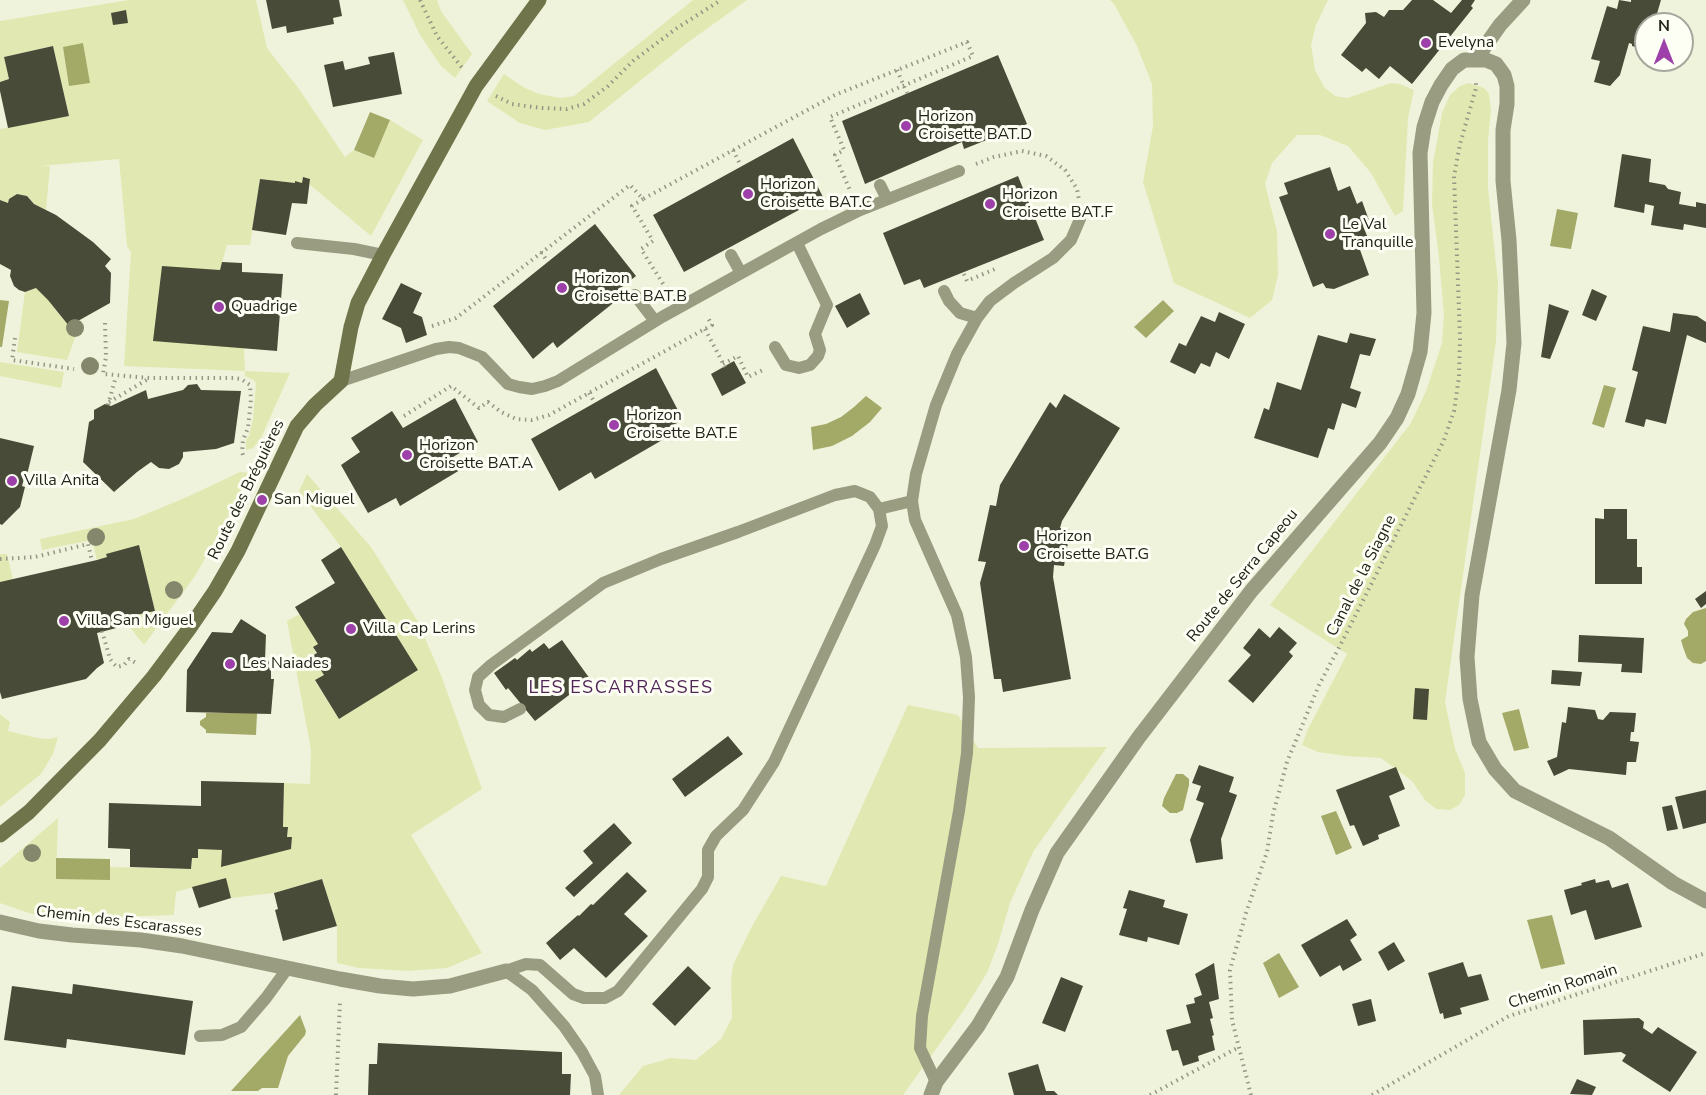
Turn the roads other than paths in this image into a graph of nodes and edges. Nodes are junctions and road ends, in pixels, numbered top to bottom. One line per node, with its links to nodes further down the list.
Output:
1 (539, 0): 10 (street)
2 (1523, 0): 3 (street, Route de Serra Capeou)
3 (1476, 59): 23 (street); 28 (street, Route de Serra Capeou)
4 (959, 171): 6 (lane)
5 (880, 185): 6 (lane)
6 (887, 199): 9 (lane)
7 (1080, 219): 15 (lane)
8 (297, 243): 10 (lane)
9 (797, 243): 12 (lane); 17 (lane)
10 (383, 255): 18 (street)
11 (731, 255): 12 (lane)
12 (741, 273): 16 (lane)
13 (944, 291): 15 (lane)
14 (635, 295): 16 (lane)
15 (977, 318): 19 (lane)
16 (658, 319): 18 (lane)
17 (775, 347)
18 (341, 381): 22 (street, Route des Bréguières)
19 (912, 501): 20 (lane); 28 (lane)
20 (879, 509): 21 (lane); 26 (lane)
21 (520, 709)
22 (0, 835)
23 (1706, 901)
24 (0, 922): 25 (street, Chemin des Escarasses)
25 (287, 969): 26 (street, Chemin des Escarasses); 27 (lane)
26 (506, 971): 29 (lane)
27 (200, 1036)
28 (933, 1088)
29 (597, 1095)

